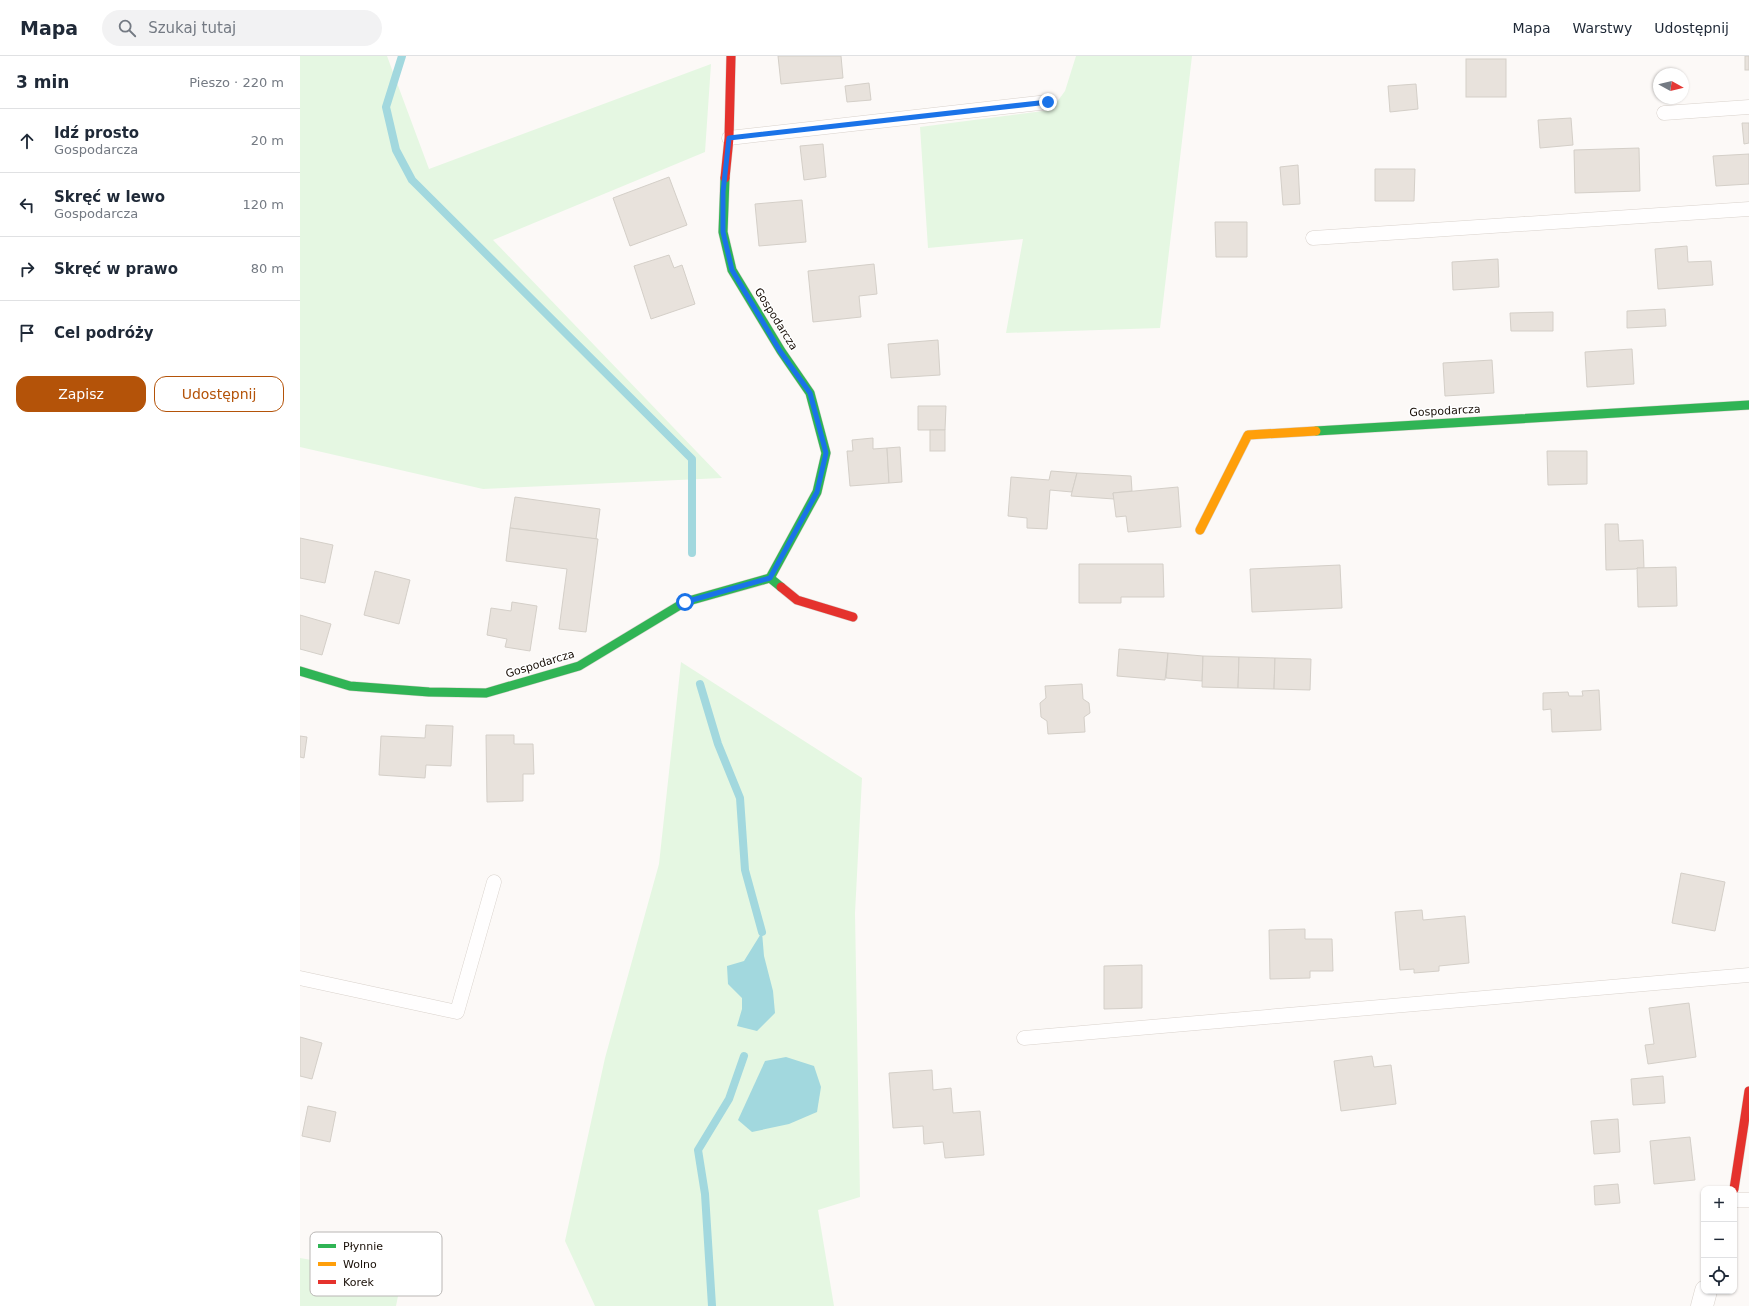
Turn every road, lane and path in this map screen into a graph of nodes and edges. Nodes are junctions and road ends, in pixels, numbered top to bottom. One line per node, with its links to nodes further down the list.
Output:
1 (731, 56): 5 (street, Gospodarcza)
2 (1048, 102): 5 (lane)
3 (1749, 107): 4 (lane)
4 (1664, 113)
5 (729, 138): 10 (street, Gospodarcza)
6 (1749, 209): 7 (lane)
7 (1313, 238)
8 (1749, 406): 9 (street, Gospodarcza)
9 (1200, 530)
10 (770, 578): 11 (street); 12 (street, Gospodarcza)
11 (853, 617)
12 (300, 670)
13 (494, 882): 15 (lane)
14 (1749, 975): 16 (lane)
15 (300, 978)
16 (1024, 1038)
17 (1749, 1091): 18 (street)
18 (1734, 1186)
19 (1737, 1200): 20 (lane)
20 (1749, 1200)
21 (1705, 1294): 22 (street)
22 (1702, 1306)

